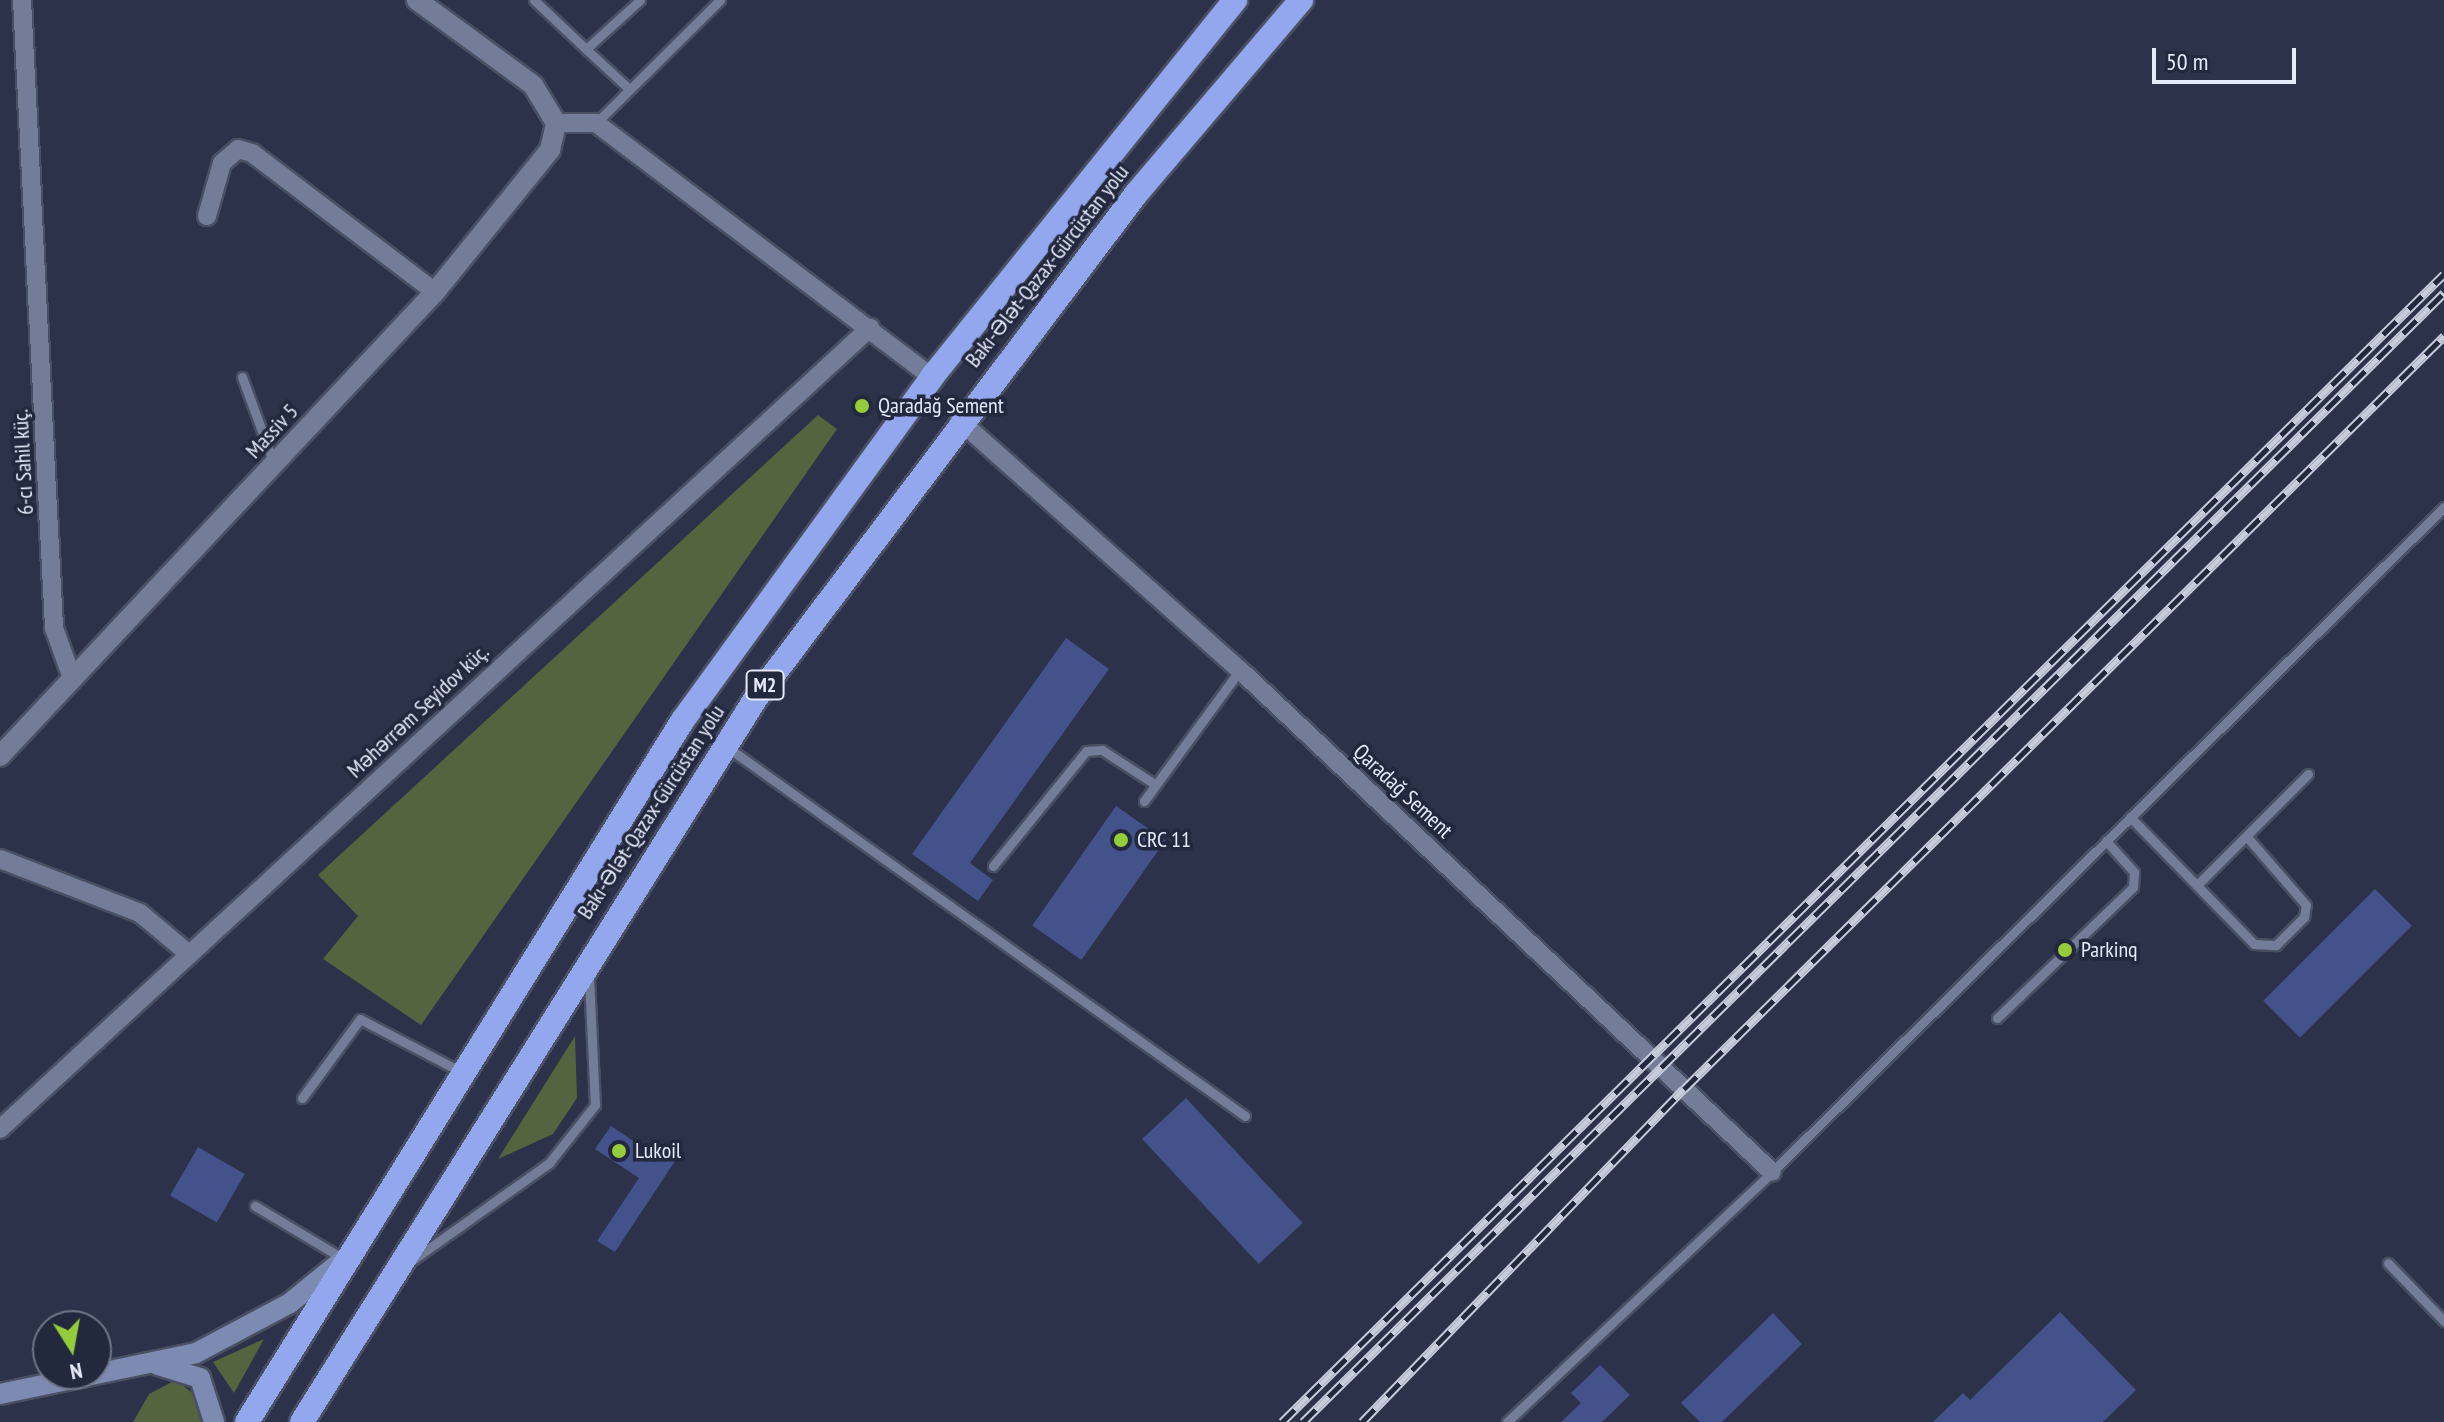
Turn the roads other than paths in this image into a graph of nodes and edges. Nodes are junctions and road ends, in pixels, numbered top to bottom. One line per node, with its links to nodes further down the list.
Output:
1 (22, 0): 21 (street, 6-cı Sahil küç.)
2 (417, 0): 10 (street)
3 (534, 0): 8 (lane)
4 (640, 0): 8 (lane)
5 (720, 0): 9 (lane)
6 (1235, 0): 16 (highway, Bakı-Ələt-Qazax-Gürcüstan yolu / M2)
7 (1301, 0): 17 (highway, Bakı-Ələt-Qazax-Gürcüstan yolu / M2)
8 (586, 49): 9 (lane)
9 (627, 87): 11 (lane)
10 (556, 123): 11 (street); 13 (street, Massiv 5)
11 (596, 123): 14 (street)
12 (207, 216): 13 (street)
13 (435, 292): 18 (street, Massiv 5)
14 (870, 328): 16 (street); 33 (street, Məhərrəm Seyidov küç.)
15 (242, 377): 18 (lane)
16 (932, 377): 36 (highway, Bakı-Ələt-Qazax-Gürcüstan yolu / M2)
17 (959, 420): 20 (street, Qaradağ Sement); 22 (highway, Bakı-Ələt-Qazax-Gürcüstan yolu / M2)
18 (274, 464): 21 (street, Massiv 5)
19 (2444, 507): 27 (lane)
20 (1240, 670): 25 (lane); 40 (street, Qaradağ Sement)
21 (72, 678): 23 (street, Massiv 5)
22 (724, 746): 34 (highway, Bakı-Ələt-Qazax-Gürcüstan yolu / M2); 38 (lane)
23 (0, 756)
24 (2308, 774): 28 (lane)
25 (1156, 785): 26 (lane); 31 (lane)
26 (1144, 801)
27 (2130, 817): 29 (lane); 32 (lane)
28 (2247, 837): 32 (lane); 32 (lane)
29 (2106, 841): 35 (lane); 40 (lane)
30 (0, 859): 33 (street)
31 (993, 866)
32 (2197, 885)
33 (189, 954): 39 (street, Məhərrəm Seyidov küç.)
34 (587, 959): 44 (highway, Bakı-Ələt-Qazax-Gürcüstan yolu / M2); 44 (lane)
35 (1997, 1018)
36 (460, 1071): 37 (lane); 42 (highway, Bakı-Ələt-Qazax-Gürcüstan yolu / M2)
37 (302, 1098)
38 (1245, 1116)
39 (0, 1129)
40 (1772, 1172): 51 (lane)
41 (255, 1206): 42 (lane)
42 (344, 1259): 46 (main road); 49 (highway, Bakı-Ələt-Qazax-Gürcüstan yolu / M2)
43 (2388, 1263): 45 (lane)
44 (395, 1272): 50 (highway, Bakı-Ələt-Qazax-Gürcüstan yolu / M2)
45 (2444, 1321)
46 (158, 1365): 47 (main road); 48 (main road)
47 (0, 1394)
48 (214, 1422)
49 (247, 1422)
50 (302, 1422)
51 (1507, 1422)

